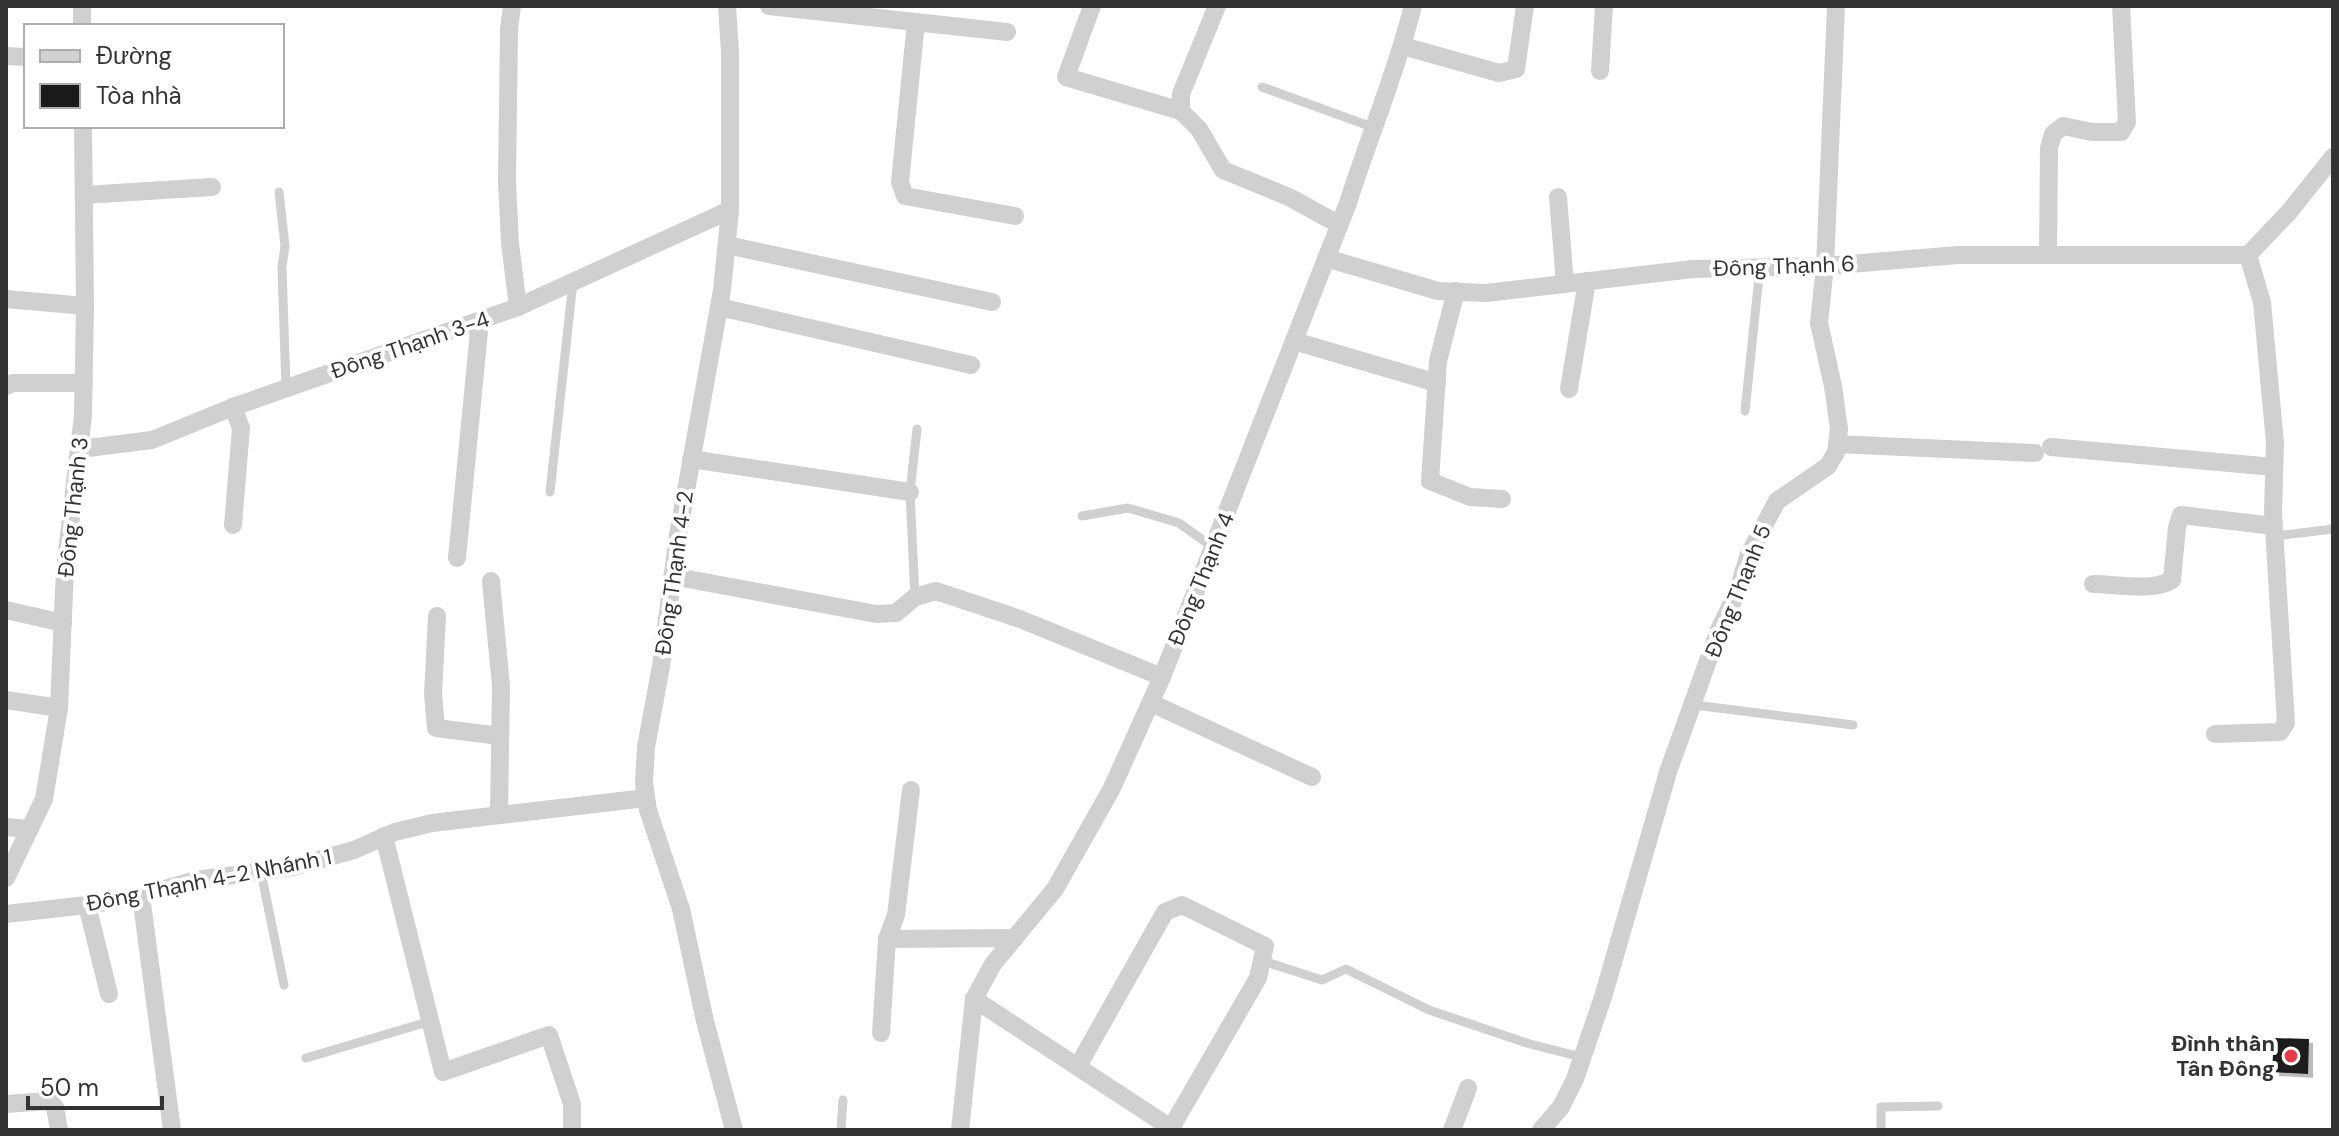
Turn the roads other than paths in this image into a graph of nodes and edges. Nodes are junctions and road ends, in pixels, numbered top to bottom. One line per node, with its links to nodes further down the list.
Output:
1 (512, 6): 40 (street)
2 (727, 6): 24 (street, Đông Thạnh 4-2)
3 (769, 6): 11 (street)
4 (1092, 6): 16 (street)
5 (1217, 6): 16 (street)
6 (1413, 6): 13 (street, Đông Thạnh 4)
7 (1525, 6): 13 (street)
8 (1604, 6): 14 (street)
9 (1836, 6): 31 (street)
10 (2121, 6): 28 (street)
11 (916, 22): 12 (street); 25 (street)
12 (1007, 32)
13 (1403, 46): 17 (street, Đông Thạnh 4)
14 (1600, 71)
15 (1262, 87): 17 (lane)
16 (1181, 111): 26 (street)
17 (1372, 127): 26 (street, Đông Thạnh 4)
18 (83, 128): 22 (street, Đông Thạnh 3)
19 (2333, 157): 29 (street)
20 (212, 187): 22 (street)
21 (279, 192): 48 (lane)
22 (84, 195): 39 (street, Đông Thạnh 3)
23 (1558, 197): 35 (street)
24 (730, 210): 27 (street, Đông Thạnh 4-2); 34 (street, Đông Thạnh 3-4)
25 (1015, 216)
26 (1338, 224): 30 (street, Đông Thạnh 4)
27 (727, 245): 38 (street); 41 (street, Đông Thạnh 4-2)
28 (2048, 255): 29 (street, Đông Thạnh 6); 31 (street, Đông Thạnh 6)
29 (2248, 255): 56 (street)
30 (1326, 258): 36 (street, Đông Thạnh 6); 43 (street, Đông Thạnh 4)
31 (1825, 266): 32 (street, Đông Thạnh 6); 53 (street)
32 (1760, 267): 33 (street, Đông Thạnh 6); 51 (lane)
33 (1587, 281): 35 (street, Đông Thạnh 6); 49 (street)
34 (573, 282): 40 (street, Đông Thạnh 3-4); 57 (lane)
35 (1565, 284): 36 (street, Đông Thạnh 6)
36 (1456, 291): 46 (street)
37 (6, 299): 39 (street)
38 (992, 302)
39 (85, 306): 45 (street, Đông Thạnh 3)
40 (518, 307): 42 (street, Đông Thạnh 3-4)
41 (719, 307): 44 (street); 55 (street, Đông Thạnh 4-2)
42 (480, 321): 48 (street, Đông Thạnh 3-4); 65 (street)
43 (1294, 341): 46 (street); 64 (street, Đông Thạnh 4)
44 (971, 365)
45 (84, 383): 47 (street); 54 (street, Đông Thạnh 3)
46 (1437, 383): 59 (street)
47 (6, 386)
48 (286, 389): 50 (street, Đông Thạnh 3-4)
49 (1569, 389)
50 (233, 407): 54 (street, Đông Thạnh 3-4); 61 (street)
51 (1745, 411)
52 (917, 429): 58 (lane)
53 (1837, 444): 56 (street); 76 (street, Đông Thạnh 5)
54 (80, 449): 72 (street, Đông Thạnh 3)
55 (691, 459): 58 (street); 66 (street, Đông Thạnh 4-2)
56 (2274, 467): 63 (street)
57 (550, 492)
58 (910, 492): 69 (lane)
59 (1502, 499)
60 (1082, 516): 64 (lane)
61 (233, 525)
62 (2333, 529): 63 (lane)
63 (2274, 531): 68 (street); 79 (street)
64 (1214, 548): 73 (street, Đông Thạnh 4)
65 (457, 558)
66 (672, 576): 69 (street); 83 (street, Đông Thạnh 4-2)
67 (491, 581): 80 (street)
68 (2093, 584)
69 (915, 597): 73 (street)
70 (6, 610): 72 (street)
71 (437, 616): 80 (street)
72 (63, 623): 77 (street, Đông Thạnh 3)
73 (1162, 677): 75 (street, Đông Thạnh 4)
74 (6, 700): 77 (street)
75 (1151, 703): 81 (street); 93 (street, Đông Thạnh 4)
76 (1694, 705): 78 (lane); 101 (street, Đông Thạnh 5)
77 (59, 708): 86 (street, Đông Thạnh 3)
78 (1853, 725)
79 (2215, 734)
80 (500, 736): 84 (street)
81 (1312, 777)
82 (911, 790): 94 (street)
83 (646, 798): 84 (street, Đông Thạnh 4-2 Nhánh 1); 112 (street, Đông Thạnh 4-2)
84 (499, 815): 87 (street, Đông Thạnh 4-2 Nhánh 1)
85 (6, 827): 86 (street)
86 (30, 829): 89 (street, Đông Thạnh 3)
87 (384, 836): 88 (street, Đông Thạnh 4-2 Nhánh 1); 99 (street)
88 (261, 872): 90 (street, Đông Thạnh 4-2 Nhánh 1); 96 (lane)
89 (6, 878)
90 (141, 896): 91 (street, Đông Thạnh 4-2 Nhánh 1); 110 (street)
91 (87, 905): 92 (street, Đông Thạnh 4-2 Nhánh 1); 97 (street)
92 (6, 914)
93 (1015, 938): 94 (street); 98 (street, Đông Thạnh 4)
94 (887, 939): 100 (street)
95 (1263, 961): 101 (lane); 103 (street); 108 (street)
96 (284, 985)
97 (109, 994)
98 (974, 999): 103 (street); 114 (street, Đông Thạnh 4)
99 (431, 1021): 102 (lane); 111 (street)
100 (881, 1033)
101 (1581, 1057): 116 (street, Đông Thạnh 5)
102 (306, 1058)
103 (1078, 1066): 108 (street)
104 (1468, 1088): 115 (street)
105 (843, 1100): 113 (lane)
106 (6, 1104): 109 (street)
107 (1938, 1106): 117 (lane)
108 (1172, 1129)
109 (59, 1130)
110 (172, 1130)
111 (572, 1130)
112 (734, 1130)
113 (841, 1130)
114 (960, 1130)
115 (1452, 1130)
116 (1541, 1130)
117 (1881, 1130)

